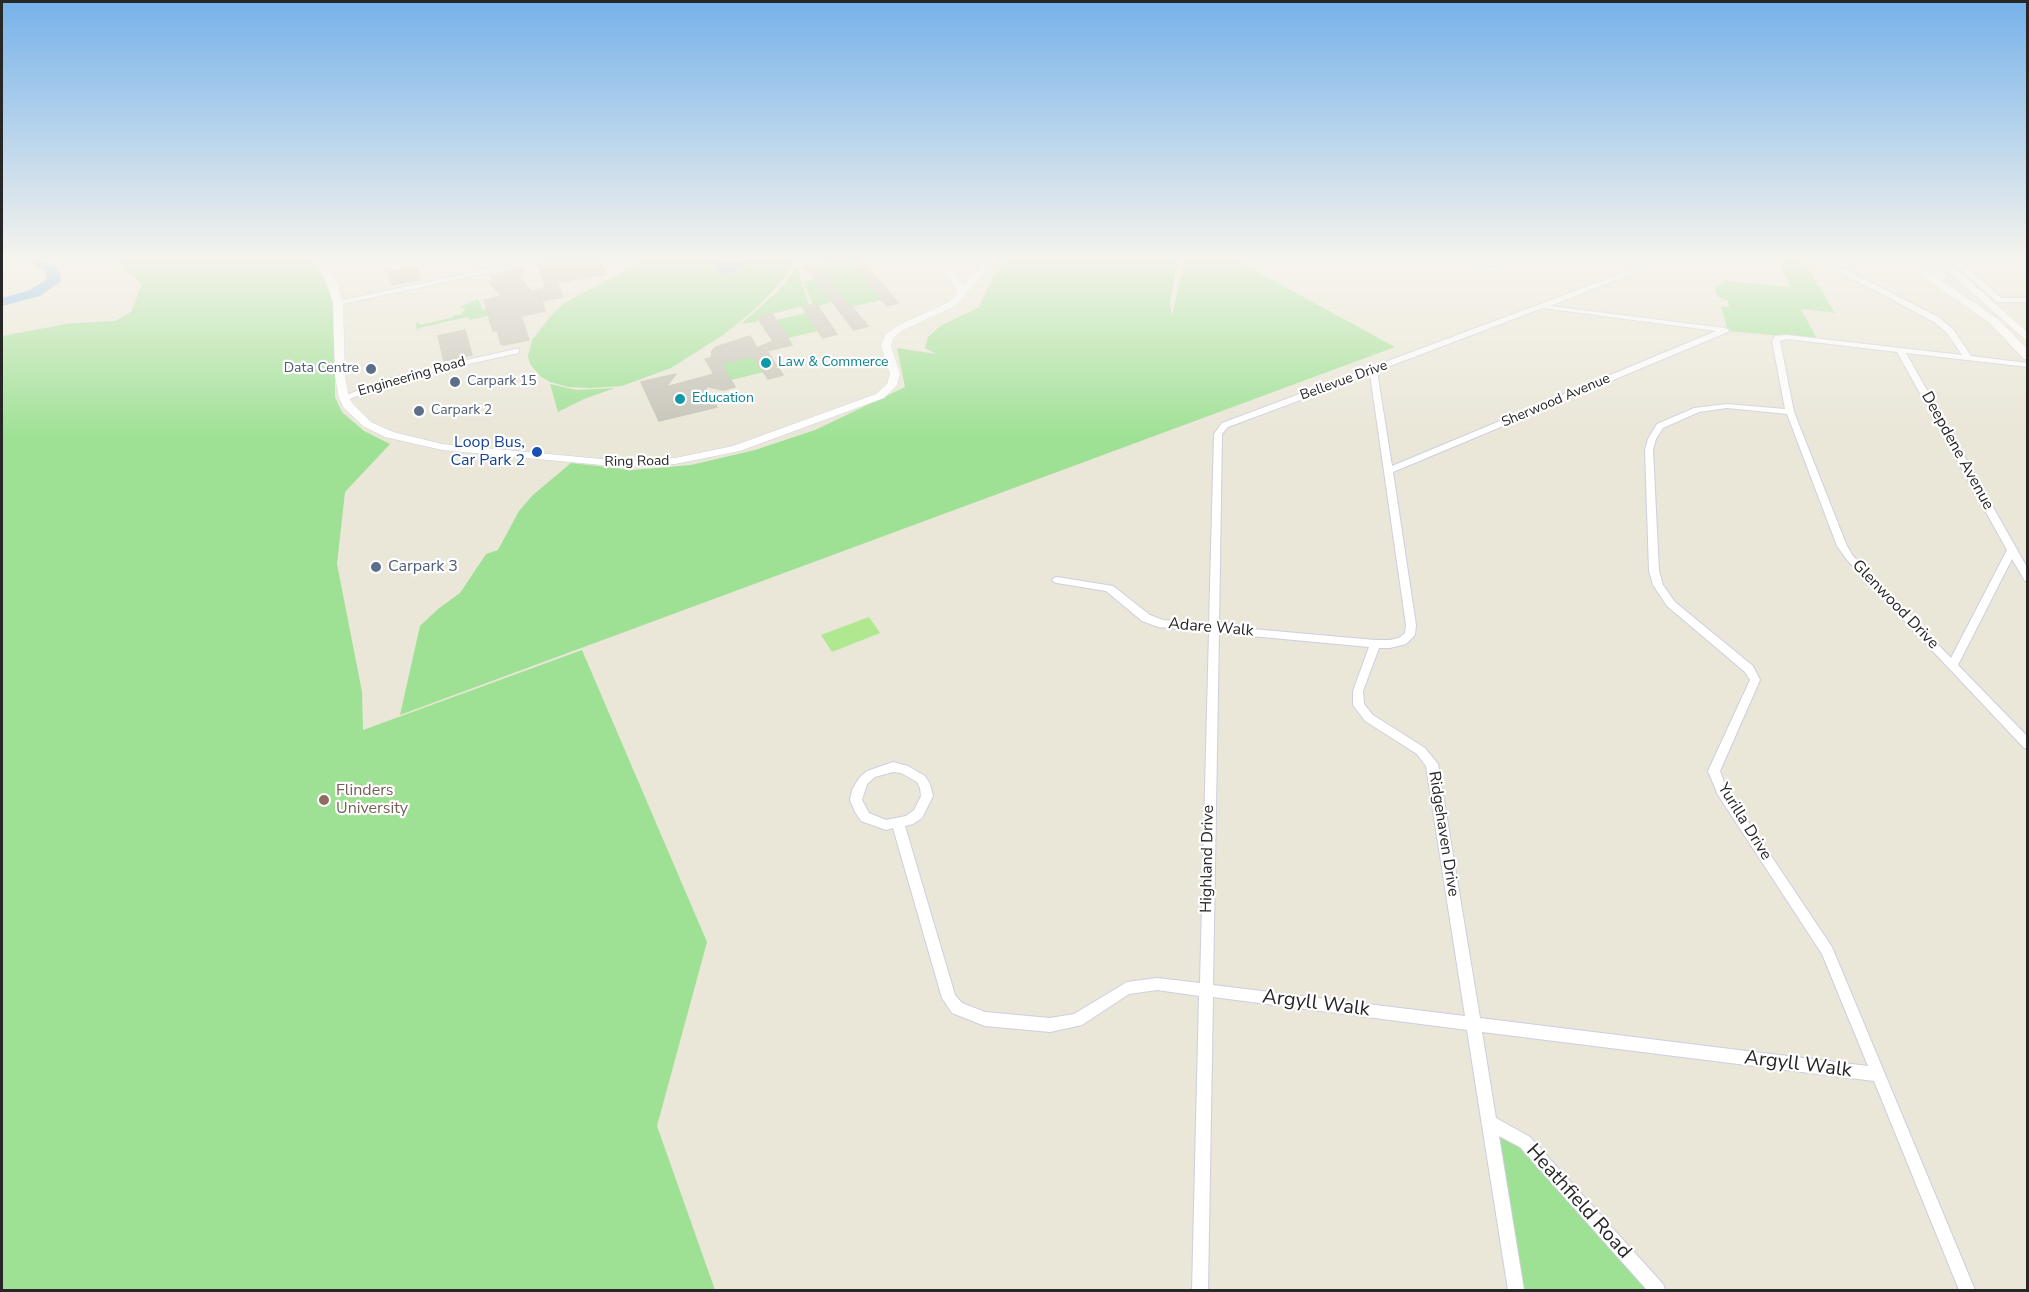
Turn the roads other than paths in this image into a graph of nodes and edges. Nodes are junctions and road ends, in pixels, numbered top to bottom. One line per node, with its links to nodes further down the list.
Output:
1 (340, 318): 17 (street)
2 (922, 318): 17 (street, Ring Road)
3 (1511, 318): 16 (street, Bellevue Drive)
4 (1632, 318): 20 (street, Sherwood Avenue)
5 (1934, 318): 14 (street)
6 (1990, 318): 9 (main road)
7 (1991, 318): 9 (main road)
8 (2005, 318): 10 (main road)
9 (1994, 321): 13 (main road)
10 (2028, 339)
11 (516, 351): 17 (street, Engineering Road)
12 (1901, 352): 14 (street); 18 (street, Glenwood Drive); 21 (street, Deepdene Avenue)
13 (2028, 357)
14 (1969, 359): 15 (street)
15 (2028, 365)
16 (1373, 370): 19 (street, Bellevue Drive); 20 (street)
17 (344, 398)
18 (1790, 412): 26 (street, Glenwood Drive); 31 (street, Yurilla Drive)
19 (1221, 429): 24 (street, Highland Drive)
20 (1387, 471): 25 (street)
21 (2012, 550): 22 (street, Deepdene Avenue); 26 (street)
22 (2028, 579)
23 (1058, 580): 24 (street, Adare Walk)
24 (1212, 628): 25 (street, Adare Walk); 29 (street, Highland Drive)
25 (1376, 644): 30 (street, Ridgehaven Drive)
26 (1953, 665): 27 (street, Glenwood Drive)
27 (2028, 745)
28 (898, 824): 28 (street); 29 (street, Argyll Walk)
29 (1206, 990): 30 (street, Argyll Walk); 33 (street, Highland Drive)
30 (1474, 1024): 31 (street, Argyll Walk); 32 (street, Ridgehaven Drive)
31 (1879, 1075): 36 (street, Yurilla Drive)
32 (1491, 1123): 34 (street, Ridgehaven Drive); 35 (street, Heathfield Road)
33 (1200, 1290)
34 (1516, 1290)
35 (1657, 1290)
36 (1967, 1290)

